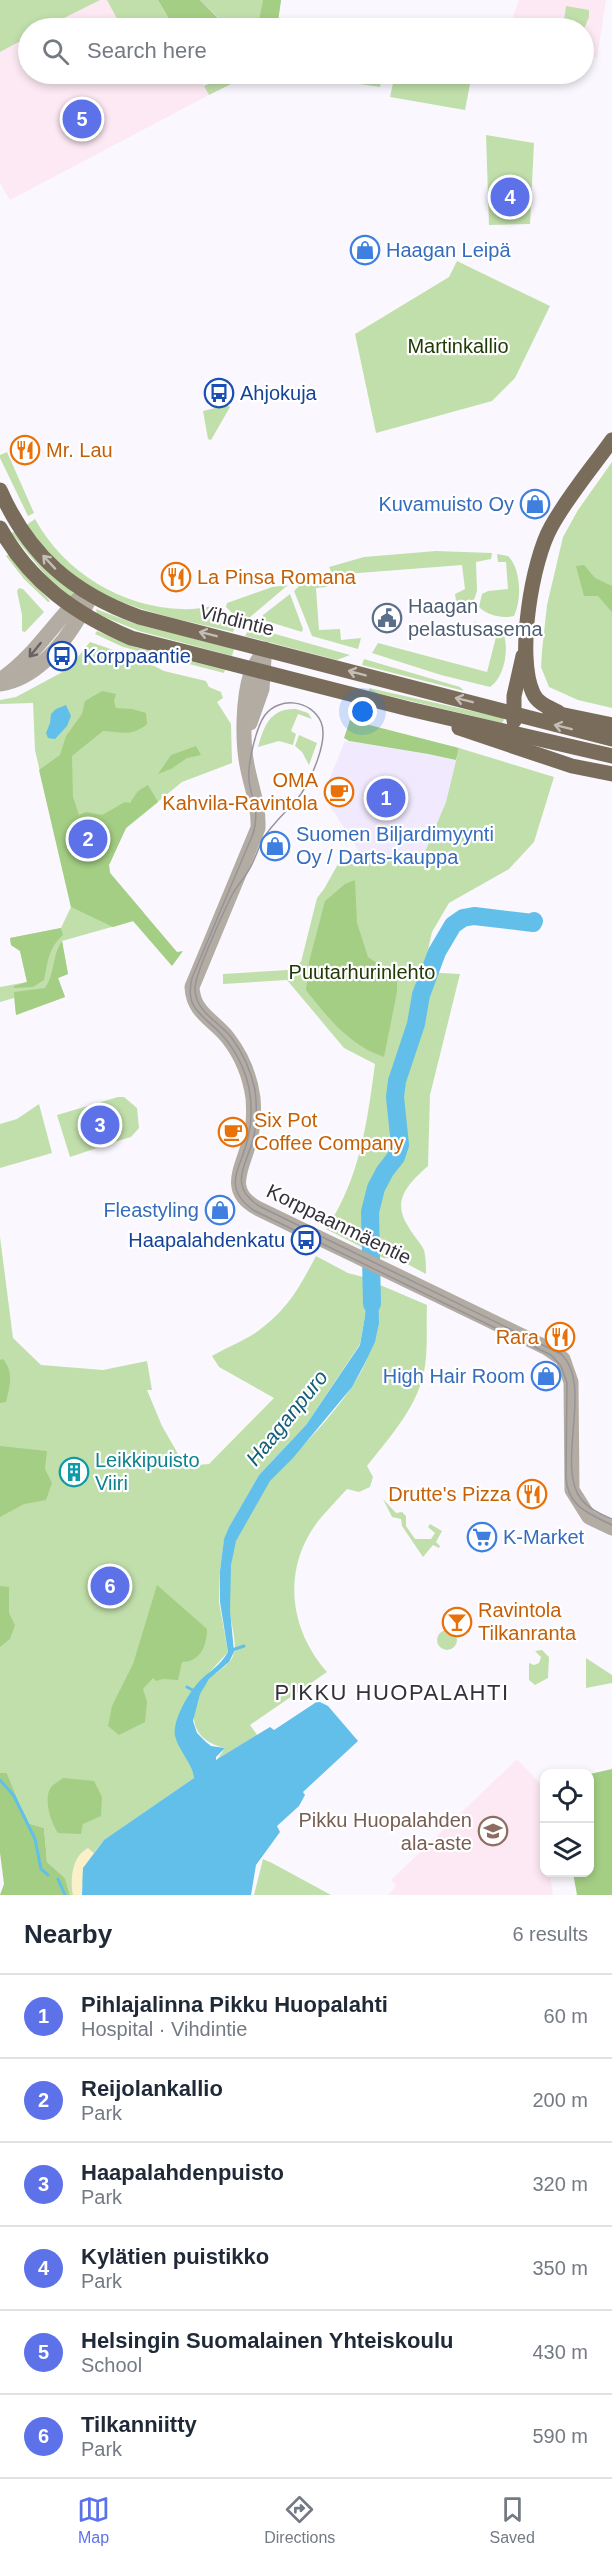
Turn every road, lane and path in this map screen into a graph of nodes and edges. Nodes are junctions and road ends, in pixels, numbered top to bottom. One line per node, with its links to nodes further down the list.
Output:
1 (612, 440): 6 (main road)
2 (0, 490): 4 (main road, Vihdintie, one-way to 2)
3 (0, 528): 5 (main road)
4 (88, 594): 5 (street); 7 (main road, Vihdintie, one-way to 4)
5 (76, 611): 8 (main road); 9 (street)
6 (526, 645): 11 (main road); 12 (main road)
7 (265, 649): 8 (street, Korppaanmäentie); 12 (main road, Vihdintie, one-way to 7)
8 (258, 672): 10 (main road); 19 (street, Korppaanmäentie)
9 (0, 682)
10 (409, 709): 14 (main road); 16 (main road)
11 (558, 712): 12 (main road, Vihdintie); 13 (main road, Vihdintie)
12 (514, 713): 14 (main road); 15 (main road, Vihdintie, one-way to 12)
13 (612, 725)
14 (518, 733): 16 (main road); 17 (main road)
15 (612, 739)
16 (527, 752): 18 (main road)
17 (612, 756)
18 (612, 774)
19 (584, 1507): 20 (street); 21 (street, Korppaanmäentie)
20 (612, 1517)
21 (612, 1528)

